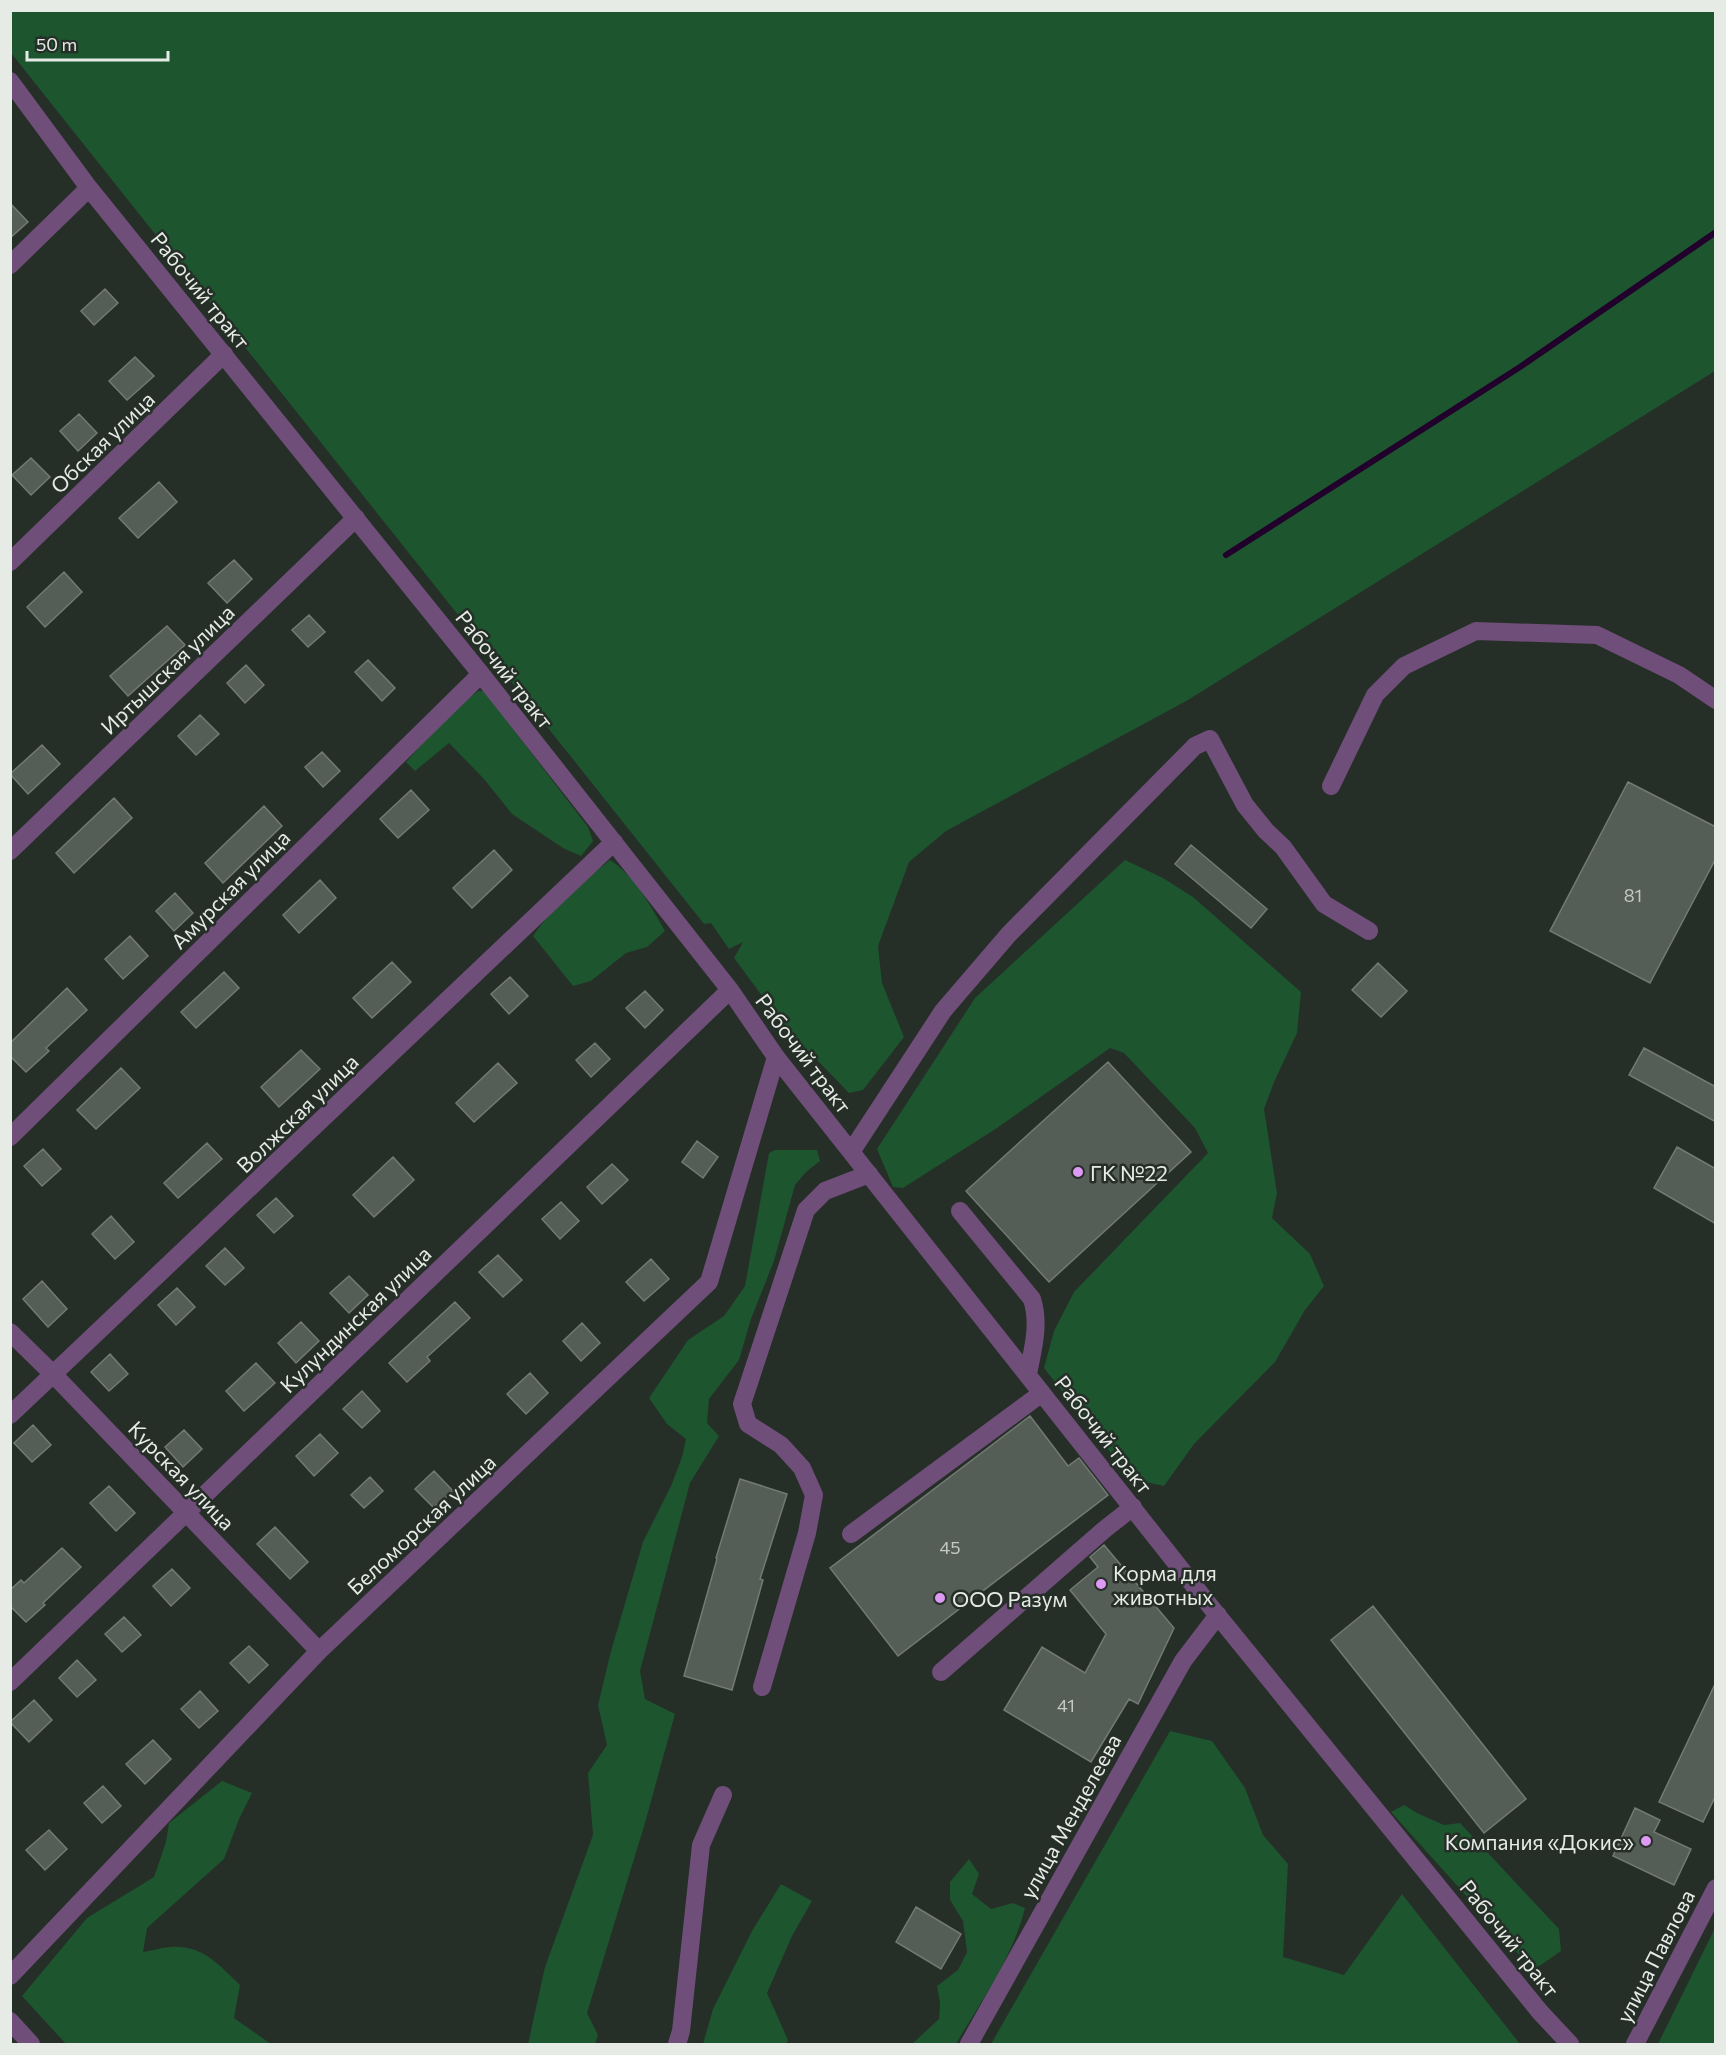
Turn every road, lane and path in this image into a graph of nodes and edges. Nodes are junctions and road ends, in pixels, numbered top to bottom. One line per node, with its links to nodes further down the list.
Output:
1 (10, 81): 2 (street, Рабочий тракт)
2 (89, 188): 3 (street); 4 (street, Рабочий тракт)
3 (10, 265)
4 (224, 354): 5 (street, Рабочий тракт); 6 (street, Обская улица)
5 (356, 519): 7 (street, Рабочий тракт); 11 (street, Иртышская улица)
6 (10, 562)
7 (481, 674): 10 (street, Рабочий тракт); 15 (street, Амурская улица)
8 (1716, 700): 9 (street)
9 (1331, 786)
10 (614, 842): 13 (street, Рабочий тракт); 20 (street, Волжская улица)
11 (10, 851)
12 (1369, 931): 16 (street)
13 (730, 990): 14 (street, Рабочий тракт); 25 (street, Кулундинская улица)
14 (776, 1057): 16 (street, Рабочий тракт); 28 (street, Беломорская улица)
15 (10, 1137)
16 (851, 1152): 17 (street, Рабочий тракт)
17 (868, 1174): 21 (street, Рабочий тракт); 31 (street)
18 (960, 1211): 21 (street)
19 (10, 1332): 20 (street, Курская улица)
20 (54, 1374): 23 (street, Волжская улица); 25 (street, Курская улица)
21 (1028, 1374): 22 (street, Рабочий тракт)
22 (1042, 1393): 24 (street, Рабочий тракт); 26 (street)
23 (10, 1415)
24 (1133, 1507): 27 (street, Рабочий тракт); 29 (street)
25 (187, 1512): 28 (street, Курская улица); 30 (street, Кулундинская улица)
26 (851, 1534)
27 (1218, 1615): 38 (street, улица Менделеева); 39 (street, Рабочий тракт)
28 (319, 1651): 34 (street, Беломорская улица)
29 (941, 1672)
30 (10, 1682)
31 (762, 1687)
32 (723, 1795): 37 (street)
33 (1716, 1888): 40 (street, улица Павлова)
34 (10, 1976)
35 (10, 2021): 36 (street)
36 (31, 2044)
37 (677, 2044)
38 (969, 2044)
39 (1570, 2044)
40 (1635, 2044)

